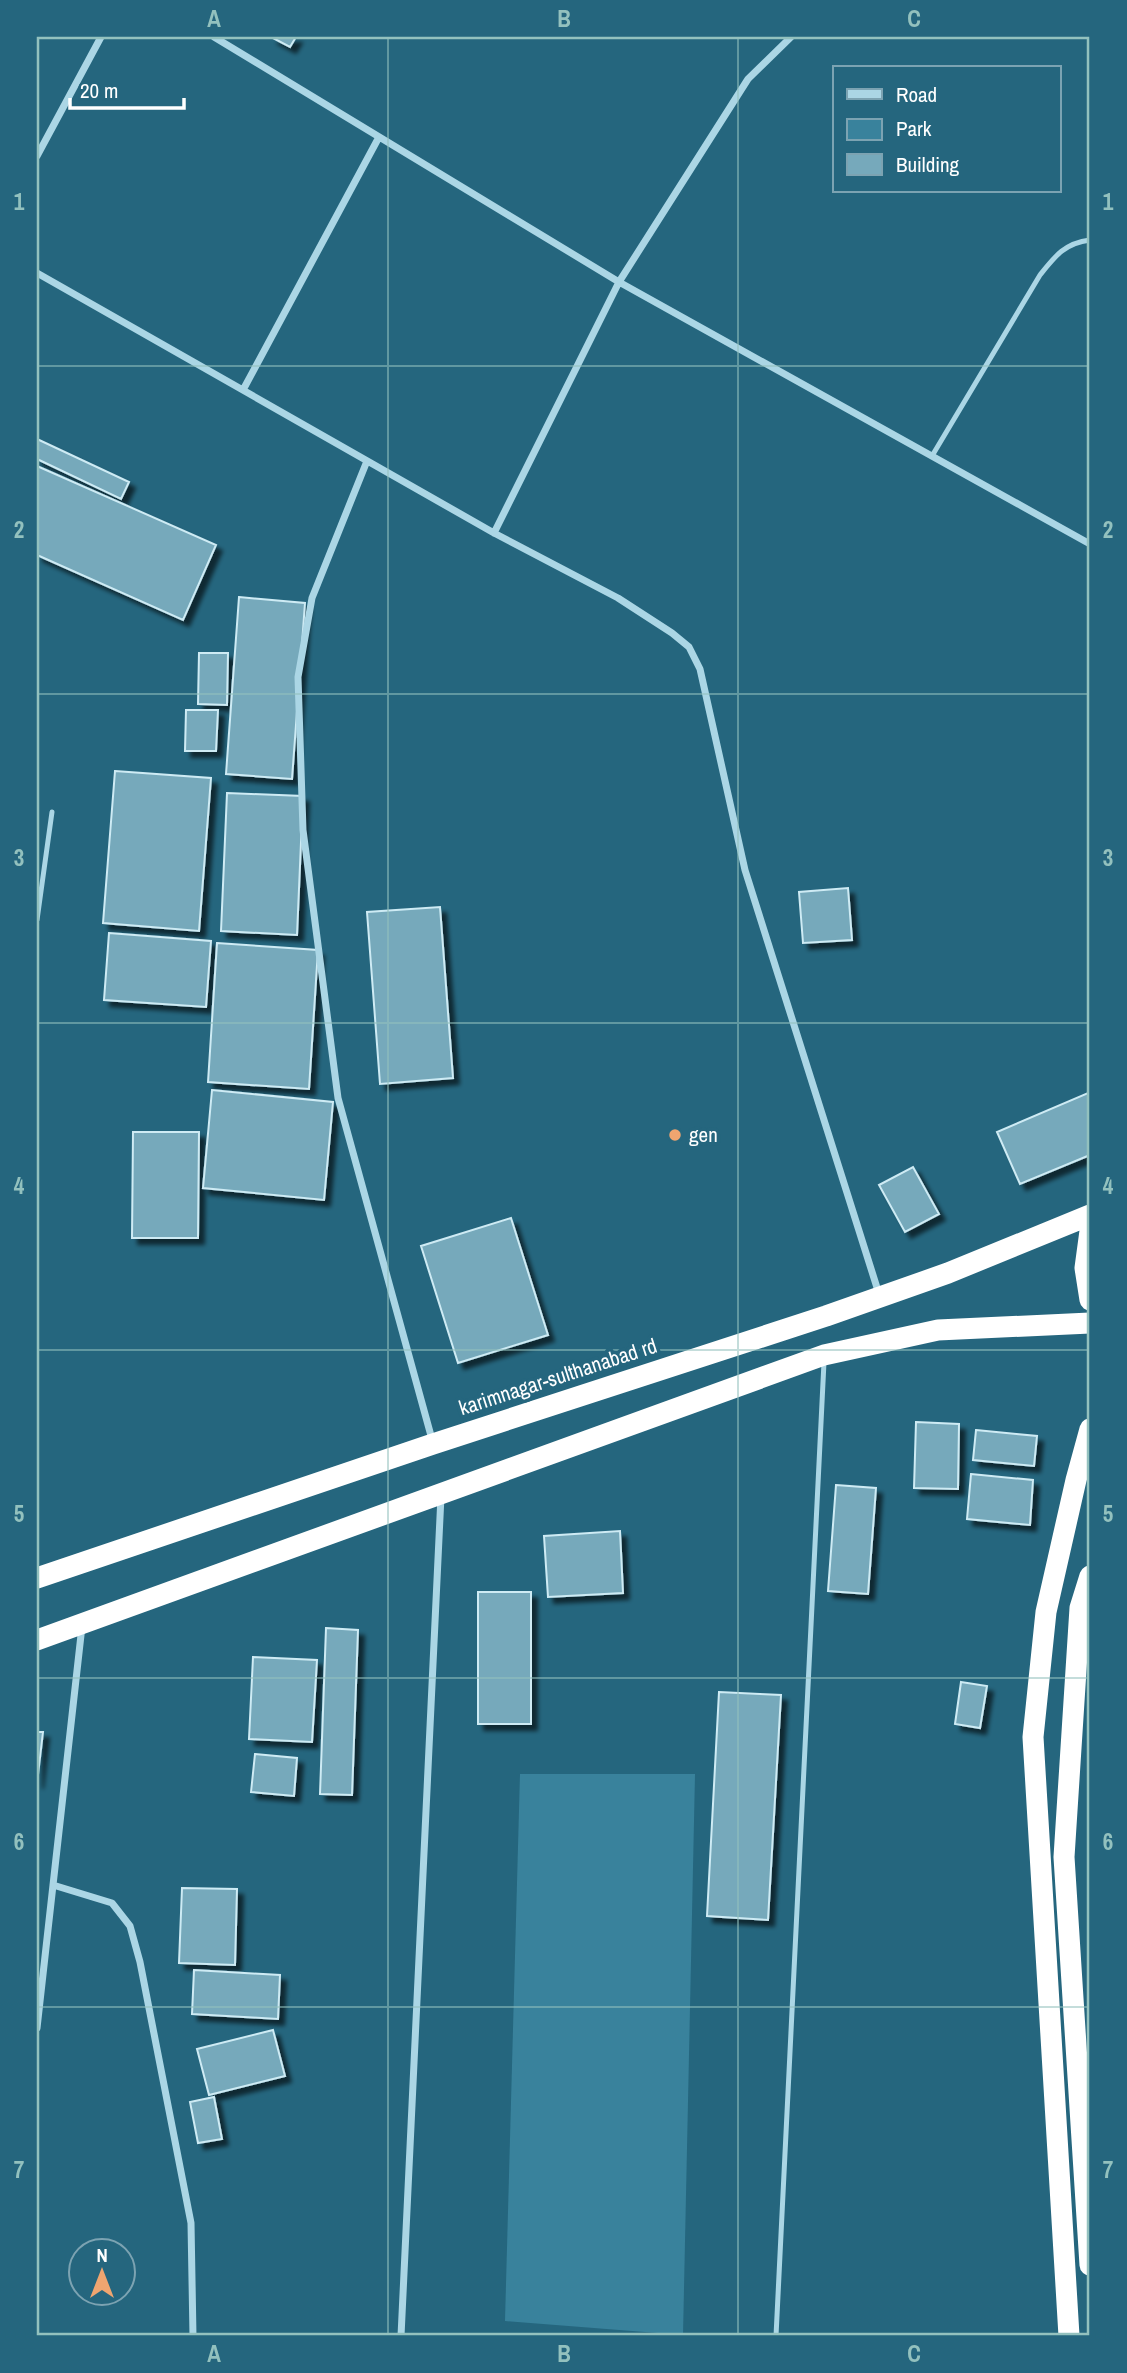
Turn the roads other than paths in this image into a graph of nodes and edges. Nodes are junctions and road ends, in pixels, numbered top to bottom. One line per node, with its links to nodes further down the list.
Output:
1 (101, 37): 5 (street)
2 (214, 37): 4 (street)
3 (791, 37): 8 (street)
4 (379, 137): 8 (street); 9 (street)
5 (37, 156)
6 (1090, 240): 10 (lane)
7 (37, 273): 9 (street)
8 (618, 282): 10 (street); 12 (street)
9 (243, 390): 11 (street)
10 (932, 456): 13 (street)
11 (367, 461): 12 (street); 23 (street)
12 (495, 533): 18 (street)
13 (1090, 544)
14 (52, 812): 15 (lane)
15 (37, 920)
16 (1090, 1215): 18 (highway, karimnagar-sulthanabad rd)
17 (1090, 1231): 19 (highway)
18 (880, 1297): 23 (highway, karimnagar-sulthanabad rd)
19 (1090, 1300)
20 (1090, 1323): 21 (highway)
21 (824, 1355): 24 (highway); 34 (lane)
22 (1090, 1429): 35 (highway)
23 (433, 1444): 26 (highway, karimnagar-sulthanabad rd)
24 (441, 1495): 27 (highway); 33 (street)
25 (1090, 1576): 31 (highway)
26 (37, 1578)
27 (82, 1625): 28 (highway); 29 (street)
28 (37, 1640)
29 (53, 1885): 30 (street); 32 (street)
30 (37, 2028)
31 (1090, 2265)
32 (193, 2336)
33 (401, 2336)
34 (776, 2336)
35 (1069, 2336)

